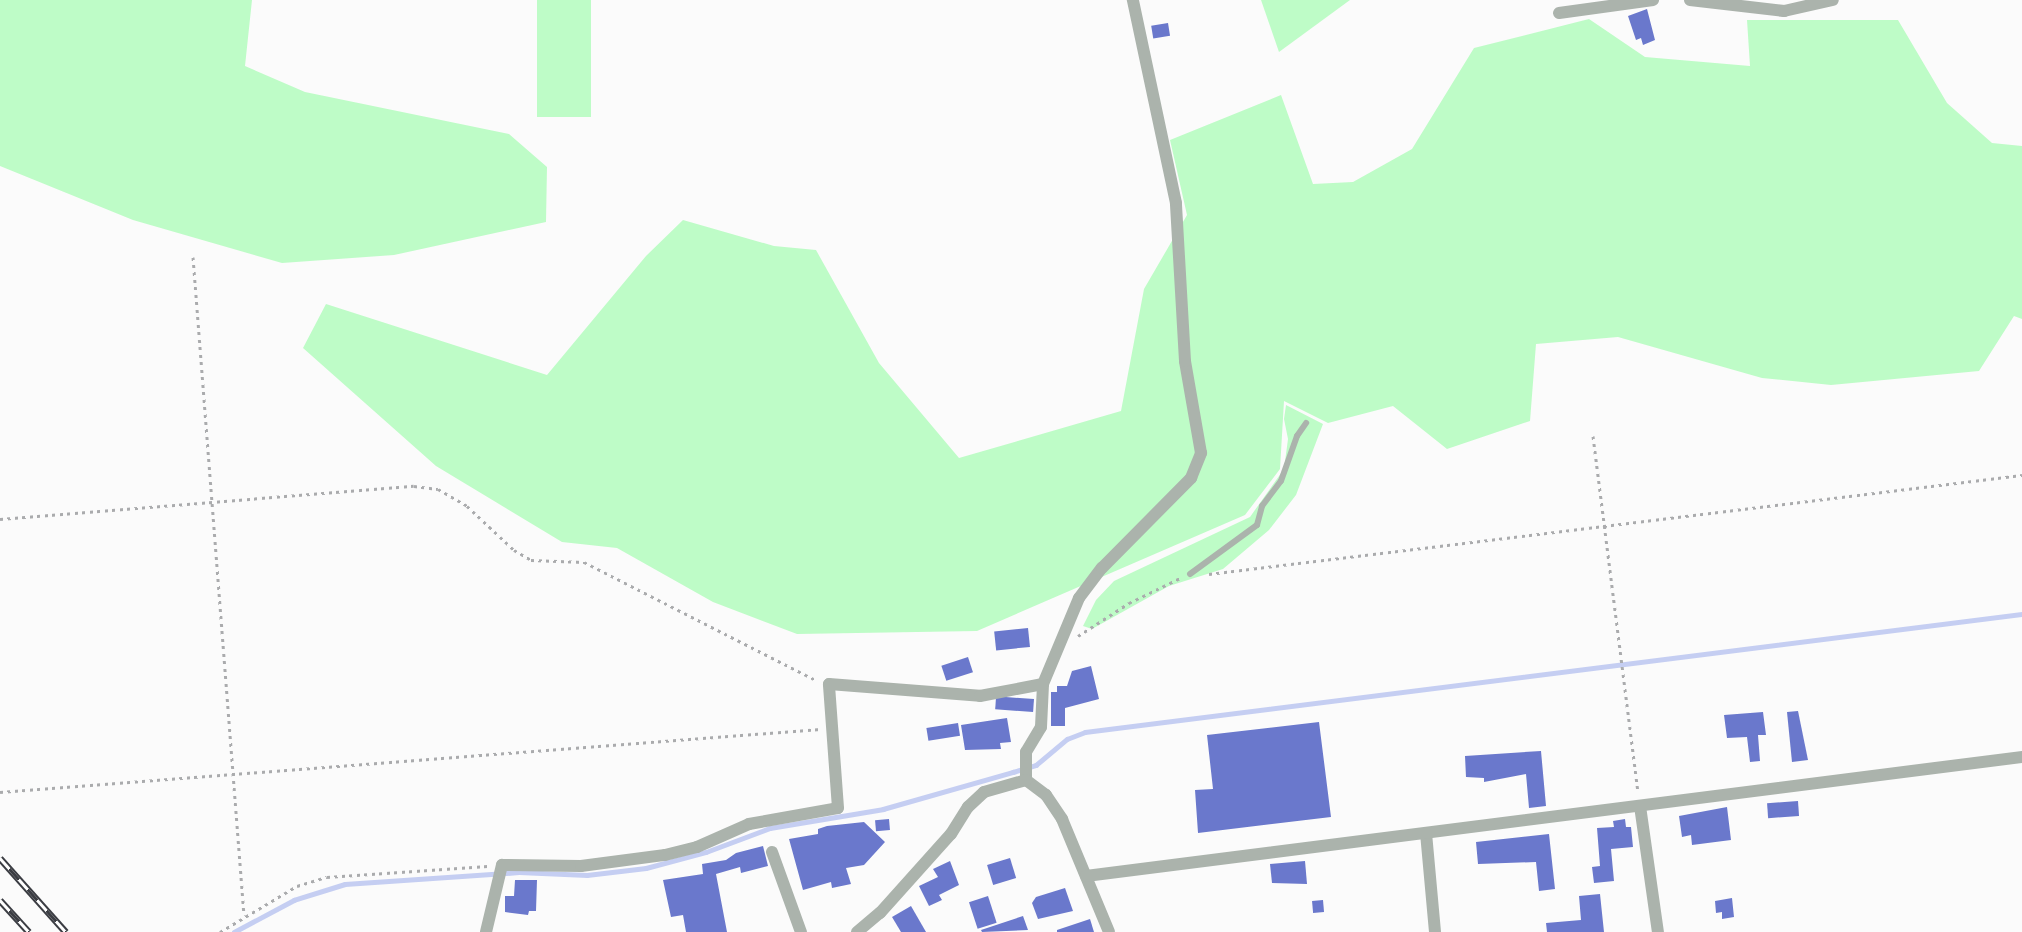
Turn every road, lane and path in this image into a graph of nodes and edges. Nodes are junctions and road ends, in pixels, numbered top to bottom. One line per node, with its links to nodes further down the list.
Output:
1 (1132, 0): 14 (street)
2 (1653, 0): 5 (street)
3 (1690, 0): 4 (street)
4 (1833, 0)
5 (1559, 13)
6 (193, 257): 10 (path)
7 (1306, 423): 13 (lane)
8 (1593, 436): 12 (path)
9 (2022, 475): 12 (path)
10 (213, 504): 11 (path); 15 (path); 19 (path)
11 (0, 519)
12 (1604, 526): 13 (path); 22 (path)
13 (1190, 574): 14 (path)
14 (1060, 644): 16 (street)
15 (829, 684): 16 (street); 17 (street)
16 (1043, 684): 20 (street)
17 (832, 728): 19 (path); 25 (street)
18 (2022, 757): 22 (street)
19 (234, 777): 21 (path); 27 (path)
20 (1026, 780): 26 (street); 31 (street)
21 (0, 792)
22 (1640, 806): 23 (street); 34 (street)
23 (1426, 833): 26 (street); 33 (street)
24 (772, 852): 30 (street)
25 (502, 865): 27 (path); 29 (street)
26 (1086, 876): 32 (street)
27 (244, 915): 28 (path)
28 (219, 932)
29 (486, 932)
30 (801, 932)
31 (857, 932)
32 (1109, 932)
33 (1435, 932)
34 (1658, 932)

